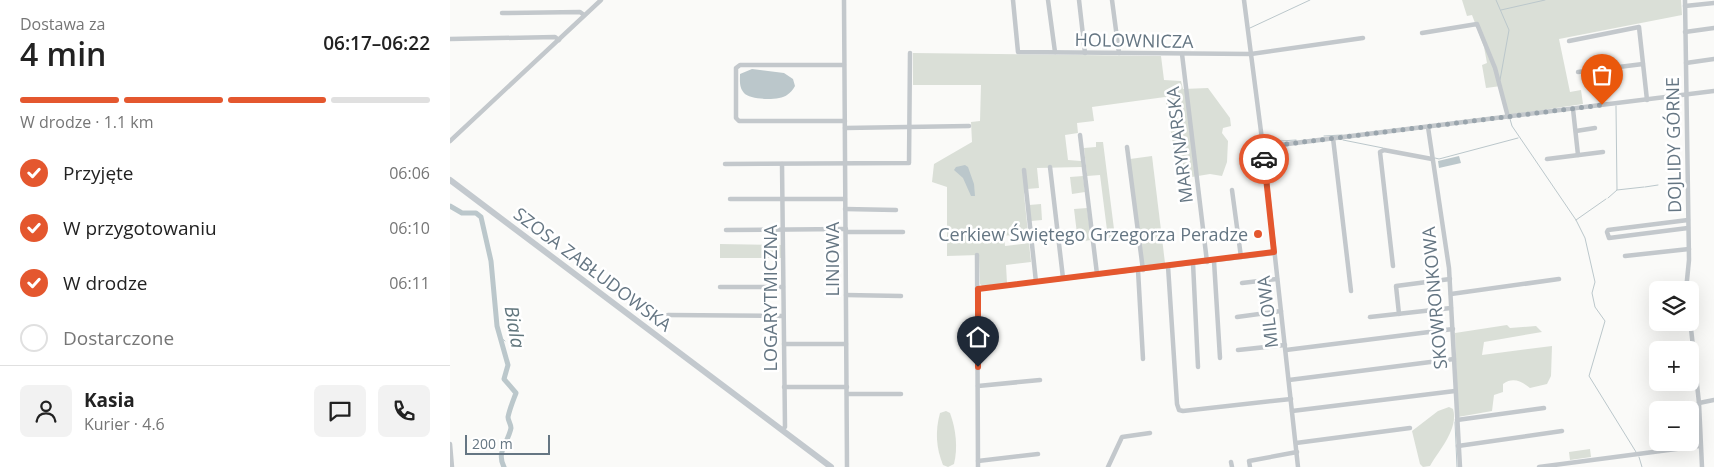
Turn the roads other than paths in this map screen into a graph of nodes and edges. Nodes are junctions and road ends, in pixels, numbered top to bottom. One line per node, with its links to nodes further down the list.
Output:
1 (601, 0): 12 (street)
2 (844, 0): 29 (street, LINIOWA)
3 (1013, 0): 20 (street, HOLOWNICZA)
4 (1048, 0): 20 (street)
5 (1079, 0): 22 (street)
6 (1112, 0): 23 (street)
7 (1244, 0): 25 (street, MILOWA)
8 (1685, 0): 10 (street, DOJLIDY GÓRNE)
9 (1714, 3): 10 (street)
10 (1685, 6): 14 (street, DOJLIDY GÓRNE)
11 (502, 14): 12 (street)
12 (584, 15): 18 (street)
13 (1714, 28): 14 (street)
14 (1685, 32): 27 (street, DOJLIDY GÓRNE)
15 (1422, 33): 35 (street)
16 (1363, 38): 25 (street, HOLOWNICZA)
17 (450, 39): 18 (street)
18 (559, 40): 45 (street)
19 (1569, 41): 28 (street)
20 (1056, 52): 22 (street, HOLOWNICZA)
21 (910, 53): 38 (street)
22 (1085, 53): 23 (street, HOLOWNICZA)
23 (1119, 54): 24 (street, HOLOWNICZA)
24 (1182, 54): 25 (street, HOLOWNICZA); 76 (street, MARYNARSKA)
25 (1251, 54): 47 (street, MILOWA)
26 (1714, 59): 27 (street)
27 (1686, 63): 32 (street, DOJLIDY GÓRNE)
28 (1643, 64): 30 (street); 33 (street)
29 (844, 65): 36 (street, LINIOWA); 36 (street)
30 (1578, 72)
31 (1714, 91): 32 (street)
32 (1686, 95): 33 (street); 64 (street, DOJLIDY GÓRNE)
33 (1647, 100): 34 (street)
34 (1573, 109): 35 (street); 42 (street)
35 (1508, 117): 39 (street)
36 (845, 121): 40 (street, LINIOWA)
37 (968, 126): 38 (street)
38 (910, 127): 40 (street); 52 (street)
39 (1428, 127): 44 (street); 50 (street, SKOWRONKOWA)
40 (845, 128): 52 (street, LINIOWA)
41 (1595, 128): 42 (street)
42 (1576, 131): 49 (street)
43 (1080, 135): 81 (street)
44 (1332, 138): 47 (street); 92 (street)
45 (450, 141)
46 (1127, 147): 80 (street)
47 (1263, 147): 71 (street, MILOWA)
48 (1603, 152): 49 (street)
49 (1578, 155): 51 (street)
50 (1432, 159): 79 (street); 84 (street, SKOWRONKOWA)
51 (1547, 159)
52 (845, 163): 54 (street); 61 (street, LINIOWA)
53 (725, 164): 54 (street)
54 (782, 164): 60 (street, LOGARYTMICZNA)
55 (1050, 167): 82 (street)
56 (1024, 170): 87 (street)
57 (450, 180): 129 (highway, SZOSA ZABŁUDOWSKA)
58 (1232, 190): 74 (street)
59 (730, 199): 60 (street)
60 (782, 199): 61 (street); 67 (street, LOGARYTMICZNA)
61 (845, 199): 62 (street, LINIOWA)
62 (845, 209): 63 (street); 68 (street, LINIOWA)
63 (896, 210)
64 (1688, 220): 65 (street, DOJLIDY GÓRNE); 65 (street)
65 (1688, 228): 70 (street, DOJLIDY GÓRNE)
66 (726, 230): 67 (street)
67 (784, 230): 68 (street); 90 (street, LOGARYTMICZNA)
68 (846, 231): 69 (street); 94 (street, LINIOWA)
69 (903, 232)
70 (1689, 249): 73 (street); 86 (street, DOJLIDY GÓRNE)
71 (1274, 252): 74 (street); 83 (street, MILOWA)
72 (977, 255): 91 (street)
73 (1625, 256)
74 (1241, 257): 75 (street)
75 (1214, 261): 76 (street); 109 (street)
76 (1207, 262): 77 (street)
77 (1193, 264): 78 (street); 112 (street)
78 (1168, 266): 80 (street); 121 (street)
79 (1393, 266)
80 (1140, 270): 81 (street); 110 (street)
81 (1097, 274): 82 (street)
82 (1063, 278): 87 (street)
83 (1277, 279): 88 (street); 97 (street, MILOWA)
84 (1450, 279): 93 (street, SKOWRONKOWA); 98 (street)
85 (1559, 279): 93 (street)
86 (1687, 281)
87 (1036, 282): 91 (street)
88 (1242, 283)
89 (720, 287): 90 (street)
90 (783, 287): 100 (street, LOGARYTMICZNA)
91 (978, 289): 115 (street)
92 (1351, 291)
93 (1451, 294): 96 (street, SKOWRONKOWA)
94 (846, 295): 95 (street); 106 (street, LINIOWA)
95 (900, 296)
96 (1451, 308): 98 (street); 103 (street, SKOWRONKOWA)
97 (1281, 311): 101 (street); 107 (street, MILOWA)
98 (1399, 314): 102 (street)
99 (668, 315): 100 (street)
100 (783, 316): 105 (street, LOGARYTMICZNA)
101 (1237, 317)
102 (1370, 317)
103 (1453, 329): 107 (street); 111 (street, SKOWRONKOWA)
104 (1691, 331): 123 (street)
105 (784, 344): 106 (street); 116 (street, LOGARYTMICZNA)
106 (846, 344): 117 (street, LINIOWA)
107 (1285, 348): 108 (street); 114 (street, MILOWA)
108 (1238, 350)
109 (1220, 358)
110 (1143, 359)
111 (1454, 359): 114 (street); 118 (street, SKOWRONKOWA)
112 (1198, 366)
113 (1040, 380): 115 (street)
114 (1289, 380): 121 (street, MILOWA)
115 (978, 386): 139 (street)
116 (784, 387): 117 (street); 129 (street, LOGARYTMICZNA)
117 (847, 387): 119 (street, LINIOWA)
118 (1456, 391): 126 (street); 127 (street, SKOWRONKOWA)
119 (847, 394): 120 (street); 142 (street, LINIOWA)
120 (901, 394)
121 (1291, 399): 126 (street, MILOWA)
122 (1714, 400): 124 (street)
123 (1699, 401)
124 (1699, 403)
125 (1544, 408): 127 (street)
126 (1292, 411): 132 (street, MILOWA)
127 (1457, 420): 134 (street, SKOWRONKOWA)
128 (1410, 428): 132 (street)
129 (782, 430): 141 (highway, SZOSA ZABŁUDOWSKA)
130 (1562, 431): 134 (street)
131 (1150, 433): 144 (street)
132 (1296, 443): 137 (street, MILOWA)
133 (450, 444): 140 (street)
134 (1458, 446): 147 (street, SKOWRONKOWA)
135 (1699, 446): 150 (street)
136 (1662, 451): 149 (street)
137 (1297, 452): 145 (street); 146 (street, MILOWA)
138 (1038, 454): 139 (street)
139 (978, 461): 143 (street)
140 (452, 467)
141 (831, 467)
142 (847, 467)
143 (978, 467)
144 (1108, 467)
145 (1250, 467)
146 (1298, 467)
147 (1460, 467)
148 (1539, 467): 149 (street)
149 (1545, 467)
150 (1702, 467)

